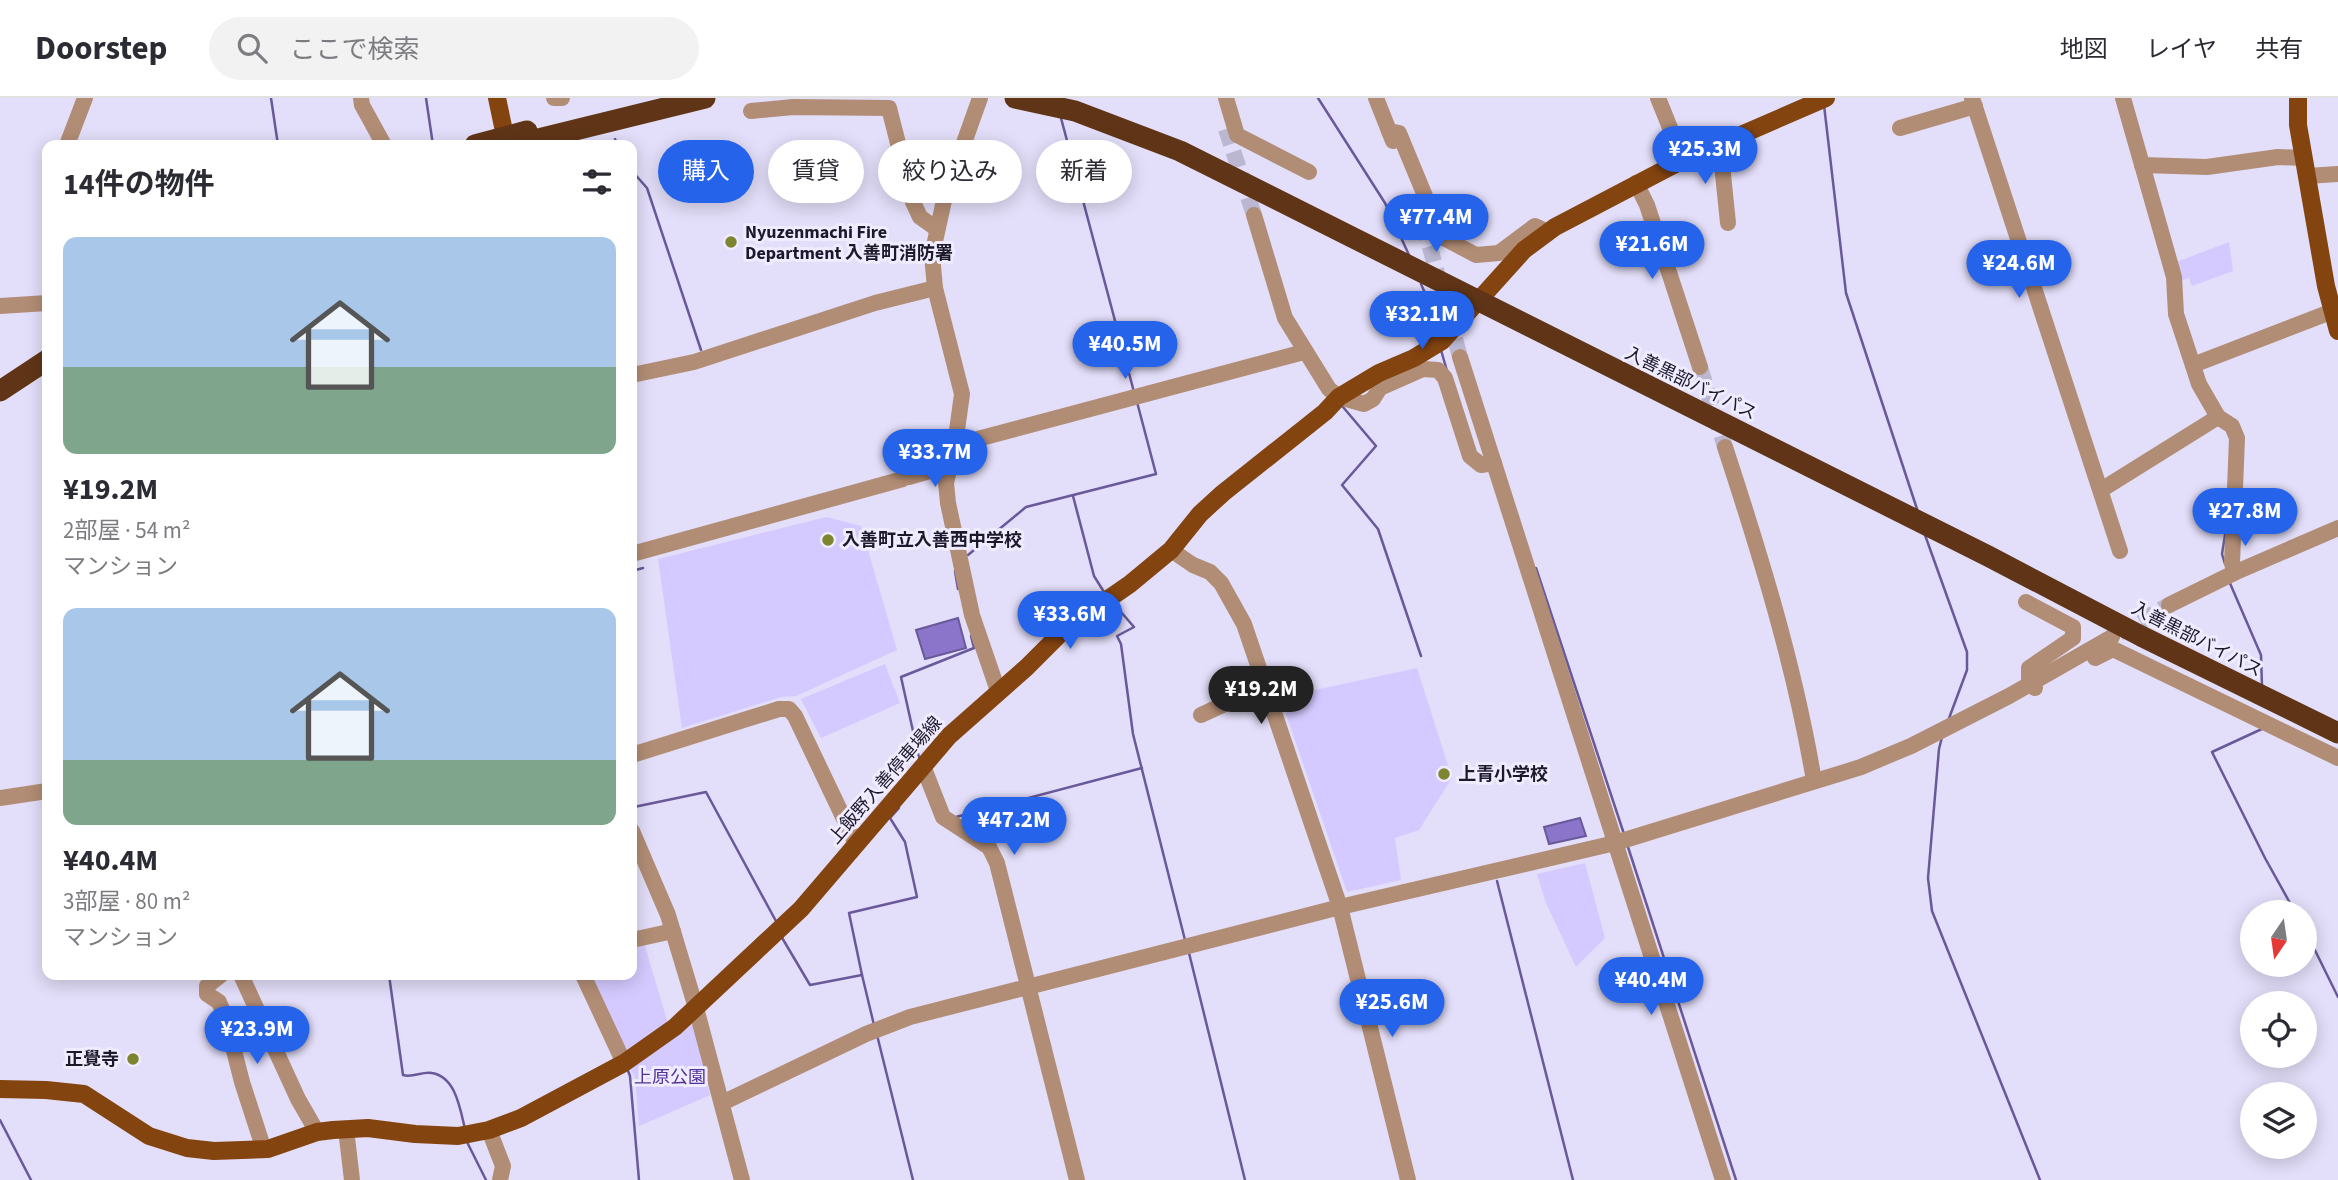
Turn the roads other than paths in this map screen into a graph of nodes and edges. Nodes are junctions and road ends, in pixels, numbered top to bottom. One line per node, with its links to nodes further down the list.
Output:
1 (85, 98): 22 (street)
2 (361, 98): 23 (street)
3 (497, 98): 24 (main road)
4 (554, 98): 5 (street)
5 (562, 98)
6 (648, 98): 25 (highway)
7 (705, 98): 26 (highway)
8 (981, 98): 37 (street)
9 (1015, 98): 40 (highway, 入善黒部バイパス)
10 (1216, 98): 20 (street)
11 (1226, 98): 31 (street)
12 (1376, 98): 21 (street)
13 (1658, 98): 28 (street)
14 (1826, 98): 27 (main road, 上飯野入善停車場線)
15 (2123, 98): 29 (street)
16 (2298, 98): 30 (main road)
17 (1973, 102): 19 (street); 60 (street)
18 (751, 111): 37 (street)
19 (1900, 128)
20 (1226, 129)
21 (1389, 131): 34 (street); 38 (street)
22 (69, 140)
23 (381, 140)
24 (508, 140)
25 (515, 140)
26 (518, 140)
27 (1720, 145): 28 (main road, 上飯野入善停車場線); 36 (street)
28 (1683, 160): 33 (main road, 上飯野入善停車場線)
29 (2142, 165): 30 (street); 48 (street)
30 (2305, 167): 32 (street); 43 (main road)
31 (1309, 172)
32 (2338, 174)
33 (1636, 183): 38 (main road, 上飯野入善停車場線); 49 (street)
34 (1417, 200)
35 (1254, 215): 45 (street)
36 (1727, 223)
37 (937, 229): 39 (street)
38 (1548, 232): 40 (main road, 上飯野入善停車場線)
39 (934, 288): 50 (street); 56 (street)
40 (1477, 300): 53 (main road, 上飯野入善停車場線); 73 (highway, 入善黒部バイパス)
41 (42, 303): 42 (street)
42 (0, 306)
43 (2333, 311): 44 (main road); 48 (street)
44 (2338, 331)
45 (1304, 352): 53 (street); 56 (street)
46 (1460, 357): 58 (street)
47 (42, 363): 52 (highway)
48 (2193, 365): 55 (street)
49 (1700, 367)
50 (637, 374)
51 (42, 377): 54 (highway)
52 (0, 391)
53 (1339, 397): 58 (street); 62 (main road, 上飯野入善停車場線)
54 (0, 404)
55 (2218, 417): 60 (street); 65 (street)
56 (955, 445): 59 (street)
57 (1725, 447): 77 (street)
58 (1494, 463): 81 (street)
59 (950, 465): 64 (street); 71 (street)
60 (2101, 490): 63 (street)
61 (2338, 528): 65 (street)
62 (1171, 550): 70 (street); 71 (main road, 上飯野入善停車場線)
63 (2120, 551)
64 (637, 553)
65 (2234, 573): 67 (street)
66 (2026, 602): 69 (street)
67 (2169, 605)
68 (2112, 636): 69 (street)
69 (2029, 684): 75 (street); 77 (street)
70 (1268, 690): 72 (street); 83 (street)
71 (998, 691): 76 (main road, 上飯野入善停車場線)
72 (1201, 715)
73 (2338, 733)
74 (637, 753): 82 (street)
75 (2338, 758)
76 (923, 766): 82 (main road, 上飯野入善停車場線); 89 (street)
77 (1814, 781): 81 (street)
78 (42, 792): 79 (street)
79 (0, 798)
80 (637, 843): 84 (street)
81 (1615, 843): 83 (street); 103 (street)
82 (856, 844): 90 (main road, 上飯野入善停車場線)
83 (1340, 907): 89 (street); 102 (street)
84 (673, 931): 85 (street); 90 (street)
85 (637, 939)
86 (215, 980): 97 (street)
87 (243, 980): 96 (street)
88 (585, 980): 91 (street)
89 (1027, 987): 93 (street); 101 (street)
90 (696, 1008): 91 (main road, 上飯野入善停車場線); 93 (street)
91 (624, 1063): 95 (main road, 上飯野入善停車場線)
92 (0, 1088): 97 (main road, 上飯野入善停車場線)
93 (722, 1103): 100 (street)
94 (346, 1129): 95 (main road, 上飯野入善停車場線); 96 (main road, 上飯野入善停車場線); 98 (street)
95 (488, 1130): 99 (street)
96 (317, 1132): 97 (main road, 上飯野入善停車場線)
97 (264, 1150)
98 (352, 1180)
99 (500, 1180)
100 (742, 1180)
101 (1077, 1180)
102 (1408, 1180)
103 (1723, 1180)

